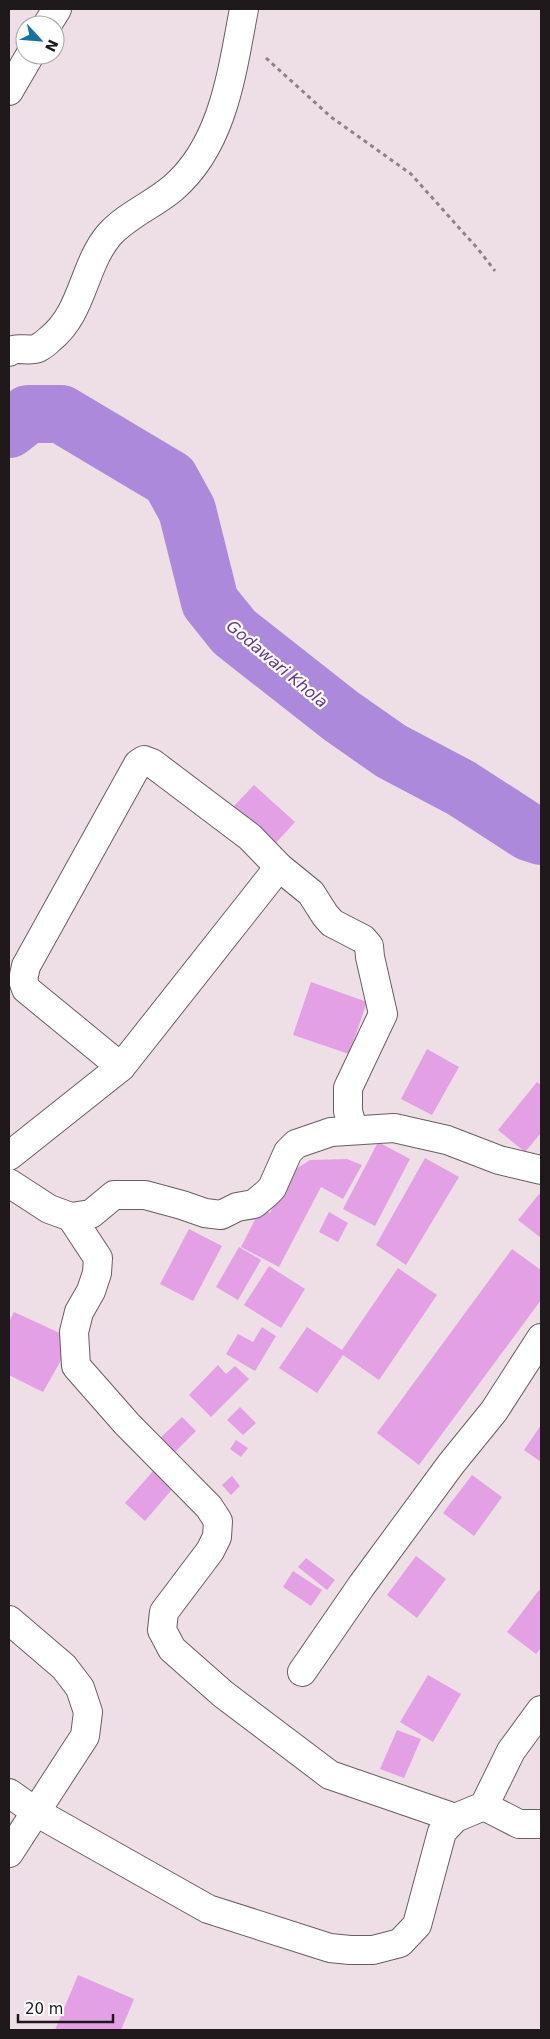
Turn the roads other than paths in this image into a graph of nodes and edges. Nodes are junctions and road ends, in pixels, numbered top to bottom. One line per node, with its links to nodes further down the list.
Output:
1 (242, 21): 4 (street)
2 (24, 65): 3 (street)
3 (9, 91)
4 (9, 352)
5 (279, 867): 6 (street); 6 (street); 7 (street)
6 (120, 1067): 8 (street)
7 (353, 1130): 9 (street); 11 (street)
8 (9, 1156)
9 (541, 1170)
10 (9, 1183): 11 (street)
11 (71, 1217): 19 (street)
12 (541, 1338): 14 (street)
13 (9, 1620): 18 (street)
14 (302, 1672)
15 (541, 1710): 17 (street)
16 (9, 1793): 18 (street)
17 (484, 1806): 19 (street); 20 (street)
18 (36, 1812): 19 (street); 21 (street)
19 (455, 1818)
20 (541, 1824)
21 (9, 1853)

